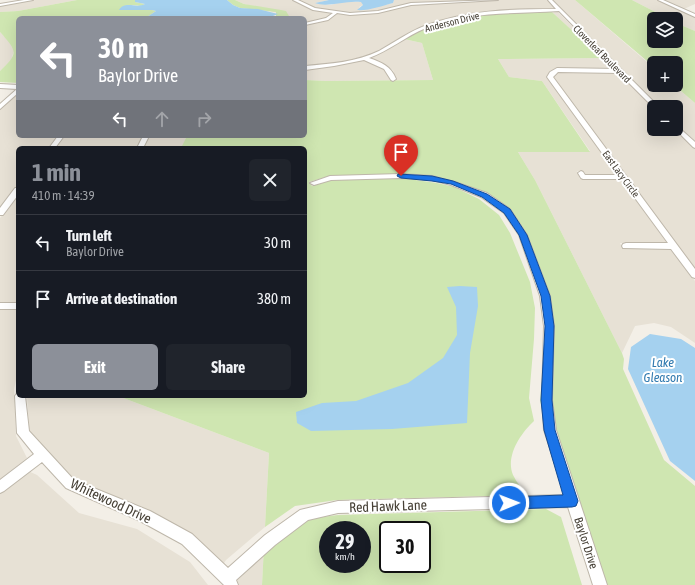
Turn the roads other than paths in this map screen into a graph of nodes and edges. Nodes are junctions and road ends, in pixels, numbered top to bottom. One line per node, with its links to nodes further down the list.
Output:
1 (31, 0): 6 (street)
2 (295, 0): 8 (street)
3 (496, 0): 8 (street)
4 (550, 0): 7 (street, Cloverleaf Boulevard)
5 (660, 0): 9 (street)
6 (0, 5)
7 (558, 10): 11 (street, Anderson Drive); 13 (street, Cloverleaf Boulevard)
8 (335, 13): 10 (street)
9 (695, 16)
10 (307, 24)
11 (364, 58): 12 (street, Anderson Drive); 14 (street)
12 (307, 68)
13 (619, 71): 18 (street, Cloverleaf Boulevard); 23 (street, East Lacy Circle)
14 (393, 79)
15 (0, 86): 16 (street)
16 (16, 89)
17 (16, 91): 19 (street)
18 (649, 100)
19 (0, 107)
20 (683, 134): 21 (street)
21 (695, 146)
22 (581, 173): 23 (street)
23 (623, 177): 28 (street, East Lacy Circle)
24 (314, 183): 35 (street, Baylor Drive)
25 (16, 193): 26 (street)
26 (0, 213)
27 (626, 246): 28 (street)
28 (674, 246): 29 (street, East Lacy Circle)
29 (695, 275)
30 (0, 306): 31 (street)
31 (16, 306)
32 (20, 398): 33 (street, Whitewood Drive)
33 (42, 455): 34 (street); 36 (street, Whitewood Drive)
34 (0, 487)
35 (572, 501): 36 (street, Red Hawk Lane); 37 (street, Baylor Drive)
36 (230, 581)
37 (600, 585)

